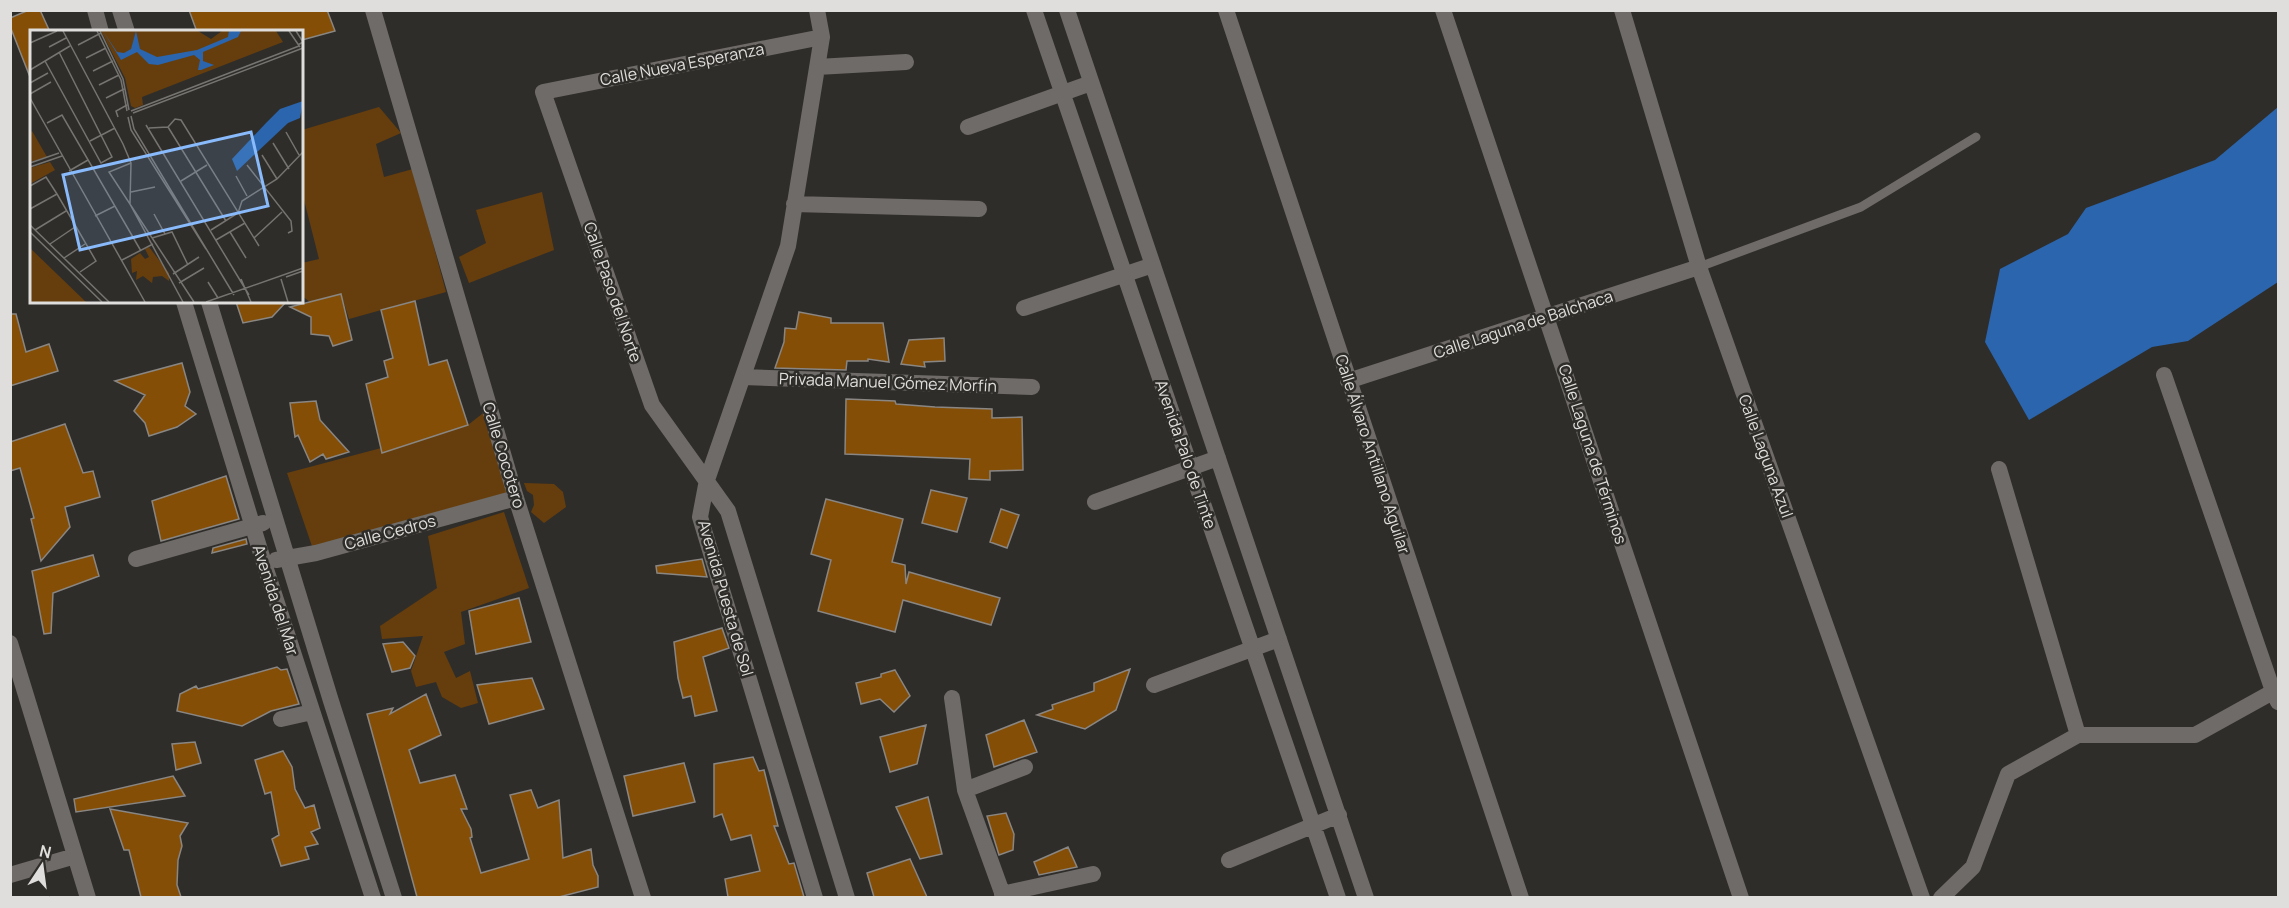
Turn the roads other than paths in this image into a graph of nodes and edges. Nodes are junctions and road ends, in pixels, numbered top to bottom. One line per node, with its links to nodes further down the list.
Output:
1 (95, 10): 10 (street)
2 (120, 10): 11 (street)
3 (373, 10): 37 (street, Calle Cocotero)
4 (817, 10): 12 (street)
5 (1034, 10): 17 (street, Avenida Palo de Tinte)
6 (1067, 10): 15 (street, Avenida Palo de Tinte)
7 (1226, 10): 31 (street, Calle Álvaro Antillano Aguilar)
8 (1443, 10): 28 (street, Calle Laguna de Términos)
9 (1622, 10): 23 (street, Calle Laguna Azul)
10 (100, 30)
11 (126, 30)
12 (822, 37): 14 (street); 16 (street, Calle Nueva Esperanza)
13 (906, 62): 14 (street)
14 (817, 67): 20 (street)
15 (1091, 83): 17 (street); 22 (street, Avenida Palo de Tinte)
16 (543, 92): 36 (street, Calle Paso del Norte)
17 (1062, 94): 18 (street); 24 (street, Avenida Palo de Tinte)
18 (968, 127)
19 (1976, 137): 23 (lane)
20 (794, 204): 21 (street); 30 (street)
21 (979, 209)
22 (1153, 265): 24 (street); 33 (street, Avenida Palo de Tinte)
23 (1699, 267): 28 (street, Calle Laguna de Balchaca); 76 (street, Calle Laguna Azul)
24 (1124, 276): 27 (street); 34 (street, Avenida Palo de Tinte)
25 (184, 303): 40 (street, Avenida del Mar)
26 (209, 303): 39 (street, Avenida del Mar)
27 (1024, 308)
28 (1547, 315): 31 (street, Calle Laguna de Balchaca); 75 (street, Calle Laguna de Términos)
29 (2164, 375): 50 (street)
30 (743, 377): 32 (street, Privada Manuel Gómez Morfín); 36 (street)
31 (1348, 381): 74 (street, Calle Álvaro Antillano Aguilar)
32 (1032, 387)
33 (1218, 458): 34 (street); 46 (street, Avenida Palo de Tinte)
34 (1191, 468): 38 (street); 48 (street, Avenida Palo de Tinte)
35 (1999, 469): 54 (street)
36 (707, 480): 44 (street, Avenida Puesta de Sol); 45 (street, Avenida Puesta de Sol)
37 (516, 498): 41 (street, Calle Cedros); 69 (street, Calle Cocotero)
38 (1095, 502)
39 (275, 520): 40 (street); 41 (street, Avenida del Mar)
40 (253, 526): 42 (street); 43 (street, Avenida del Mar)
41 (286, 558): 43 (street, Calle Cedros); 68 (street, Avenida del Mar)
42 (136, 560)
43 (264, 563): 52 (street, Avenida del Mar)
44 (762, 623): 45 (street); 56 (street, Avenida Puesta de Sol)
45 (735, 631): 58 (street, Avenida Puesta de Sol)
46 (1279, 639): 48 (street); 59 (street, Avenida Palo de Tinte)
47 (10, 643): 61 (street)
48 (1253, 650): 49 (street); 60 (street, Avenida Palo de Tinte)
49 (1154, 685)
50 (2277, 694): 54 (street)
51 (952, 698): 57 (street)
52 (312, 712): 53 (street); 67 (street, Avenida del Mar)
53 (281, 719)
54 (2078, 735): 77 (street)
55 (1025, 767): 57 (street)
56 (812, 784): 58 (street); 71 (street, Avenida Puesta de Sol)
57 (965, 790): 65 (street)
58 (785, 794): 70 (street, Avenida Puesta de Sol)
59 (1339, 815): 60 (street); 73 (street, Avenida Palo de Tinte)
60 (1313, 825): 62 (street); 72 (street, Avenida Palo de Tinte)
61 (75, 856): 64 (street); 66 (street)
62 (1229, 860)
63 (1093, 873): 65 (street)
64 (10, 875)
65 (1003, 896)
66 (88, 897)
67 (373, 897)
68 (394, 897)
69 (643, 897)
70 (815, 897)
71 (847, 897)
72 (1338, 897)
73 (1366, 897)
74 (1521, 897)
75 (1741, 897)
76 (1922, 897)
77 (1941, 897)

